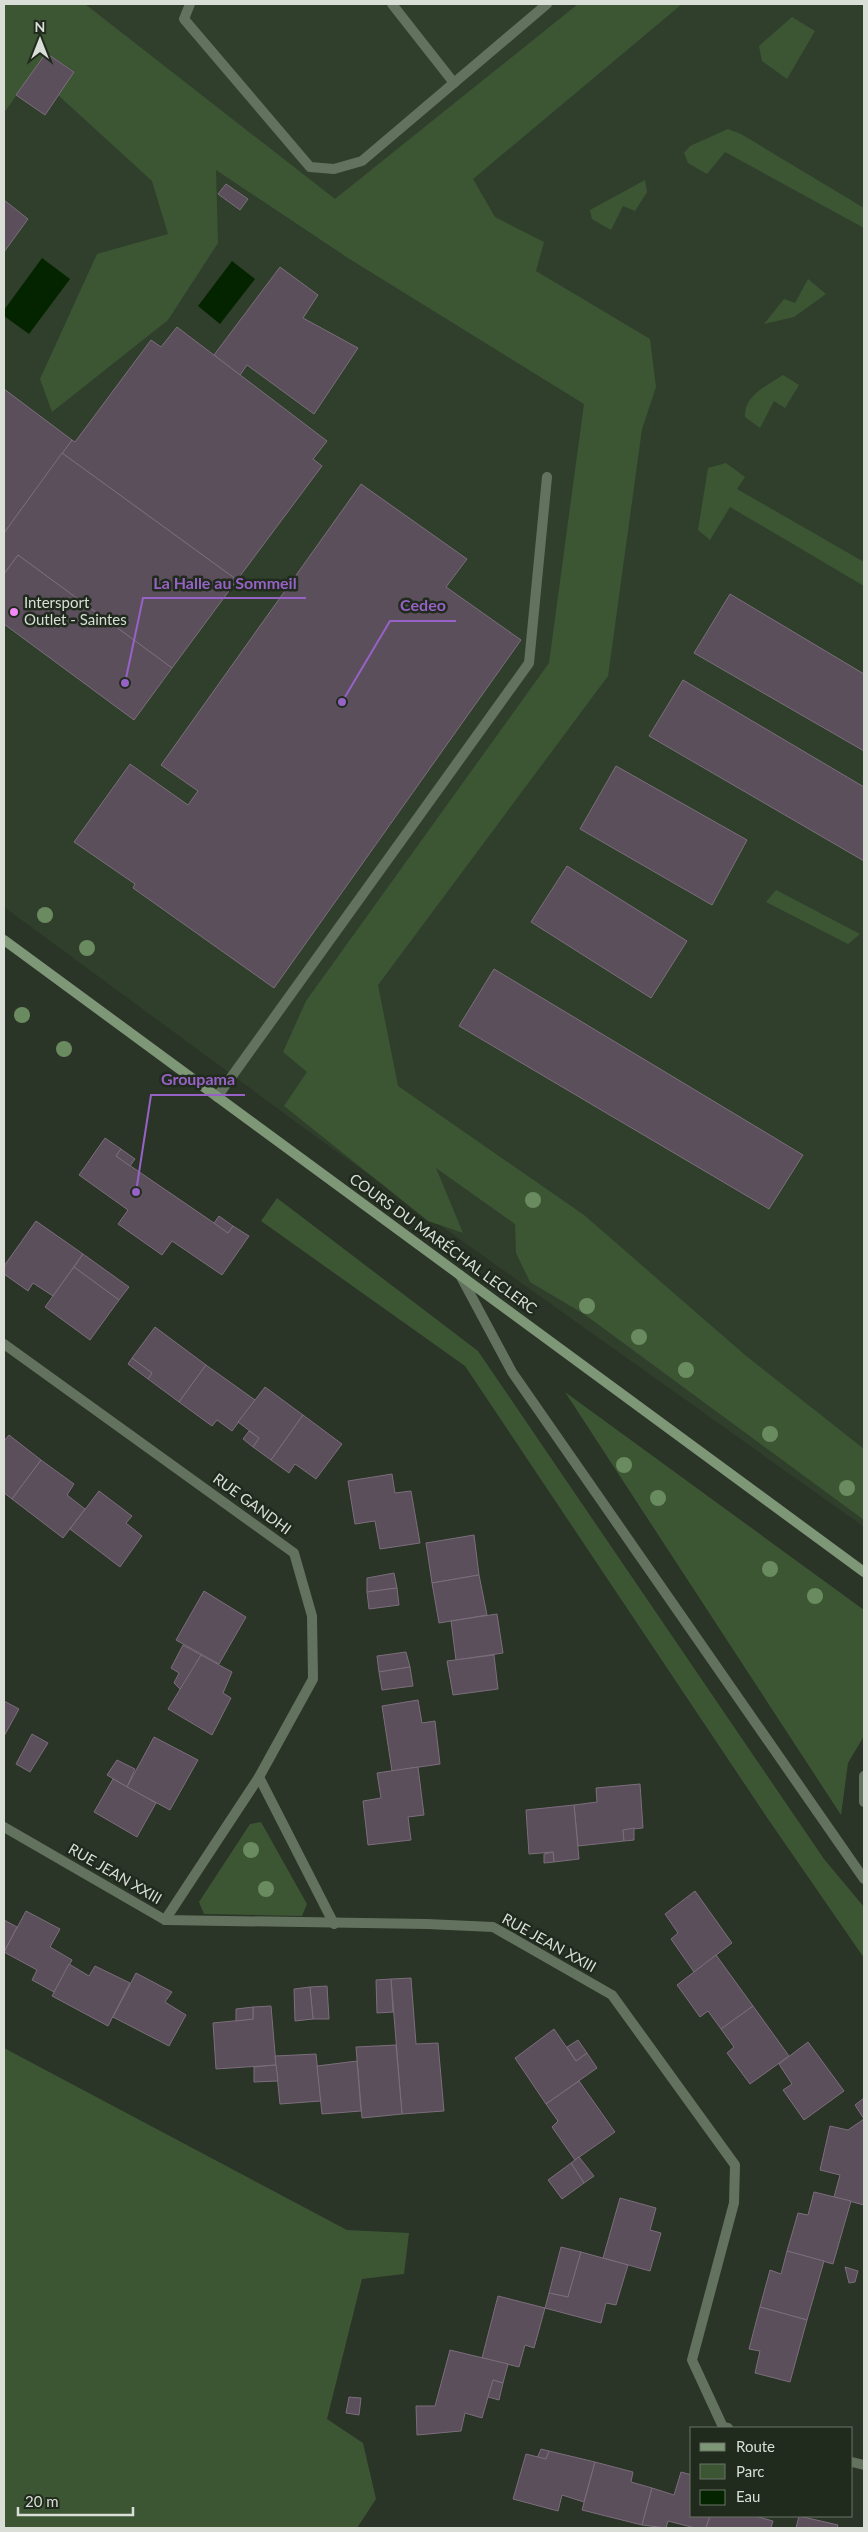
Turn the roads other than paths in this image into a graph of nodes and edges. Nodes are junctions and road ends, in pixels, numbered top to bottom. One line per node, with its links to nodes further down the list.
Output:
1 (190, 4): 4 (street)
2 (392, 4): 4 (street)
3 (547, 4): 4 (street)
4 (454, 83)
5 (547, 478): 7 (street)
6 (4, 940): 7 (main road, COURS DU MARÉCHAL LECLERC)
7 (217, 1097): 8 (main road, COURS DU MARÉCHAL LECLERC)
8 (460, 1275): 10 (main road, COURS DU MARÉCHAL LECLERC); 15 (street)
9 (4, 1344): 12 (street, RUE GANDHI)
10 (864, 1572)
11 (864, 1776): 13 (street)
12 (259, 1777): 16 (street, RUE GANDHI); 17 (street)
13 (864, 1802)
14 (4, 1827): 16 (street, RUE JEAN XXIII)
15 (864, 1879)
16 (165, 1920): 17 (street, RUE JEAN XXIII)
17 (334, 1924): 18 (street, RUE JEAN XXIII)
18 (723, 2427)

